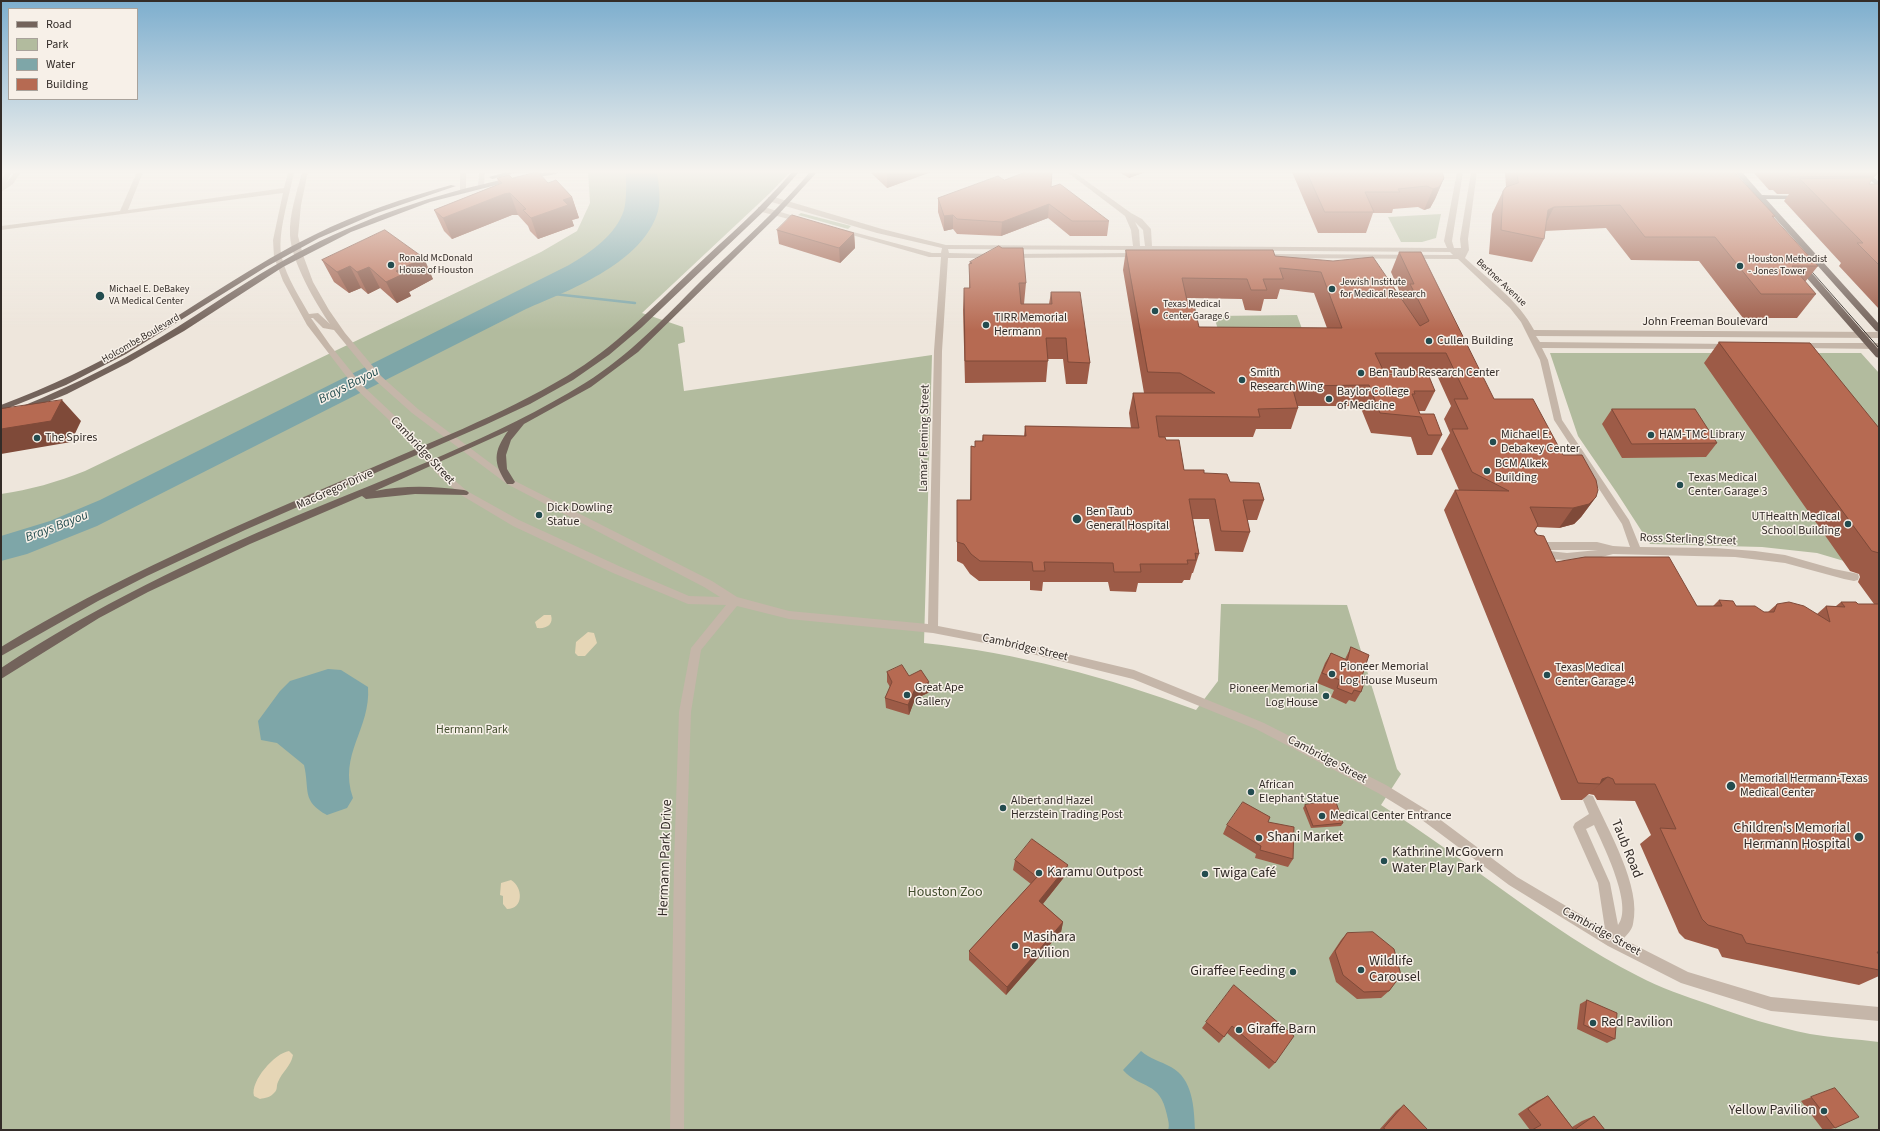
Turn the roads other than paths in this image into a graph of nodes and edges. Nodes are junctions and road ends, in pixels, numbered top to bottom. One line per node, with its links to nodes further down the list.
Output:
1 (26, 225): 13 (street)
2 (279, 225): 22 (street, Cambridge Street)
3 (295, 225): 17 (street, Cambridge Street)
4 (343, 225): 17 (main road, Holcombe Boulevard)
5 (744, 225): 42 (main road, MacGregor Drive)
6 (764, 225): 41 (main road, MacGregor Drive)
7 (859, 225): 15 (street)
8 (1133, 225): 18 (street)
9 (1143, 225): 19 (street)
10 (1451, 225): 16 (street)
11 (1466, 225): 20 (street, Bertner Avenue)
12 (1785, 225): 26 (main road)
13 (1, 228)
14 (836, 229): 21 (street)
15 (946, 247): 18 (street); 21 (street, Lamar Fleming Street)
16 (1451, 249): 19 (street); 20 (street, Bertner Avenue)
17 (298, 251): 22 (main road, Holcombe Boulevard); 25 (street, Cambridge Street)
18 (1137, 251): 19 (street); 21 (street)
19 (1149, 251): 20 (street)
20 (1463, 254): 27 (street, Bertner Avenue)
21 (944, 256): 53 (street, Lamar Fleming Street)
22 (279, 261): 24 (street, Cambridge Street); 37 (main road, Holcombe Boulevard); 38 (main road, Holcombe Boulevard)
23 (1796, 261): 30 (main road)
24 (306, 316): 25 (street); 44 (street, Cambridge Street)
25 (336, 327): 42 (street, Cambridge Street)
26 (1879, 329)
27 (1531, 333): 28 (street, John Freeman Boulevard); 32 (street, Bertner Avenue)
28 (1644, 333): 29 (street, John Freeman Boulevard); 33 (street)
29 (1782, 334): 30 (street, John Freeman Boulevard); 35 (street)
30 (1861, 334): 31 (street, John Freeman Boulevard); 35 (main road)
31 (1879, 335)
32 (1536, 345): 33 (street, John Freeman Boulevard); 50 (street, Bertner Avenue)
33 (1650, 345): 34 (street, John Freeman Boulevard)
34 (1736, 346)
35 (1875, 346): 36 (main road)
36 (1879, 355)
37 (89, 369): 38 (main road); 39 (main road, Holcombe Boulevard)
38 (97, 376): 40 (main road, Holcombe Boulevard)
39 (1, 408)
40 (1, 418)
41 (526, 418): 43 (main road, MacGregor Drive); 46 (main road)
42 (449, 438): 43 (street, Cambridge Street); 44 (main road, MacGregor Drive)
43 (464, 449): 45 (main road, MacGregor Drive); 46 (street, Cambridge Street)
44 (420, 451): 45 (street, Cambridge Street); 54 (main road, MacGregor Drive)
45 (431, 463): 47 (street, Cambridge Street); 48 (main road, MacGregor Drive)
46 (510, 482): 52 (street, Cambridge Street)
47 (464, 493): 48 (main road); 52 (street, Cambridge Street)
48 (344, 500): 55 (main road, MacGregor Drive)
49 (1613, 550): 49 (street); 50 (street, Ross Sterling Street)
50 (1637, 551): 51 (street, Ross Sterling Street)
51 (1854, 577)
52 (735, 601): 53 (street, Cambridge Street); 60 (street, Hermann Park Drive)
53 (933, 629): 58 (street, Cambridge Street)
54 (1, 652)
55 (1, 674)
56 (1589, 800): 57 (street, Taub Road)
57 (1596, 818): 58 (street, Taub Road); 58 (street, Taub Road)
58 (1613, 941): 59 (street, Cambridge Street)
59 (1879, 1014)
60 (677, 1130)

